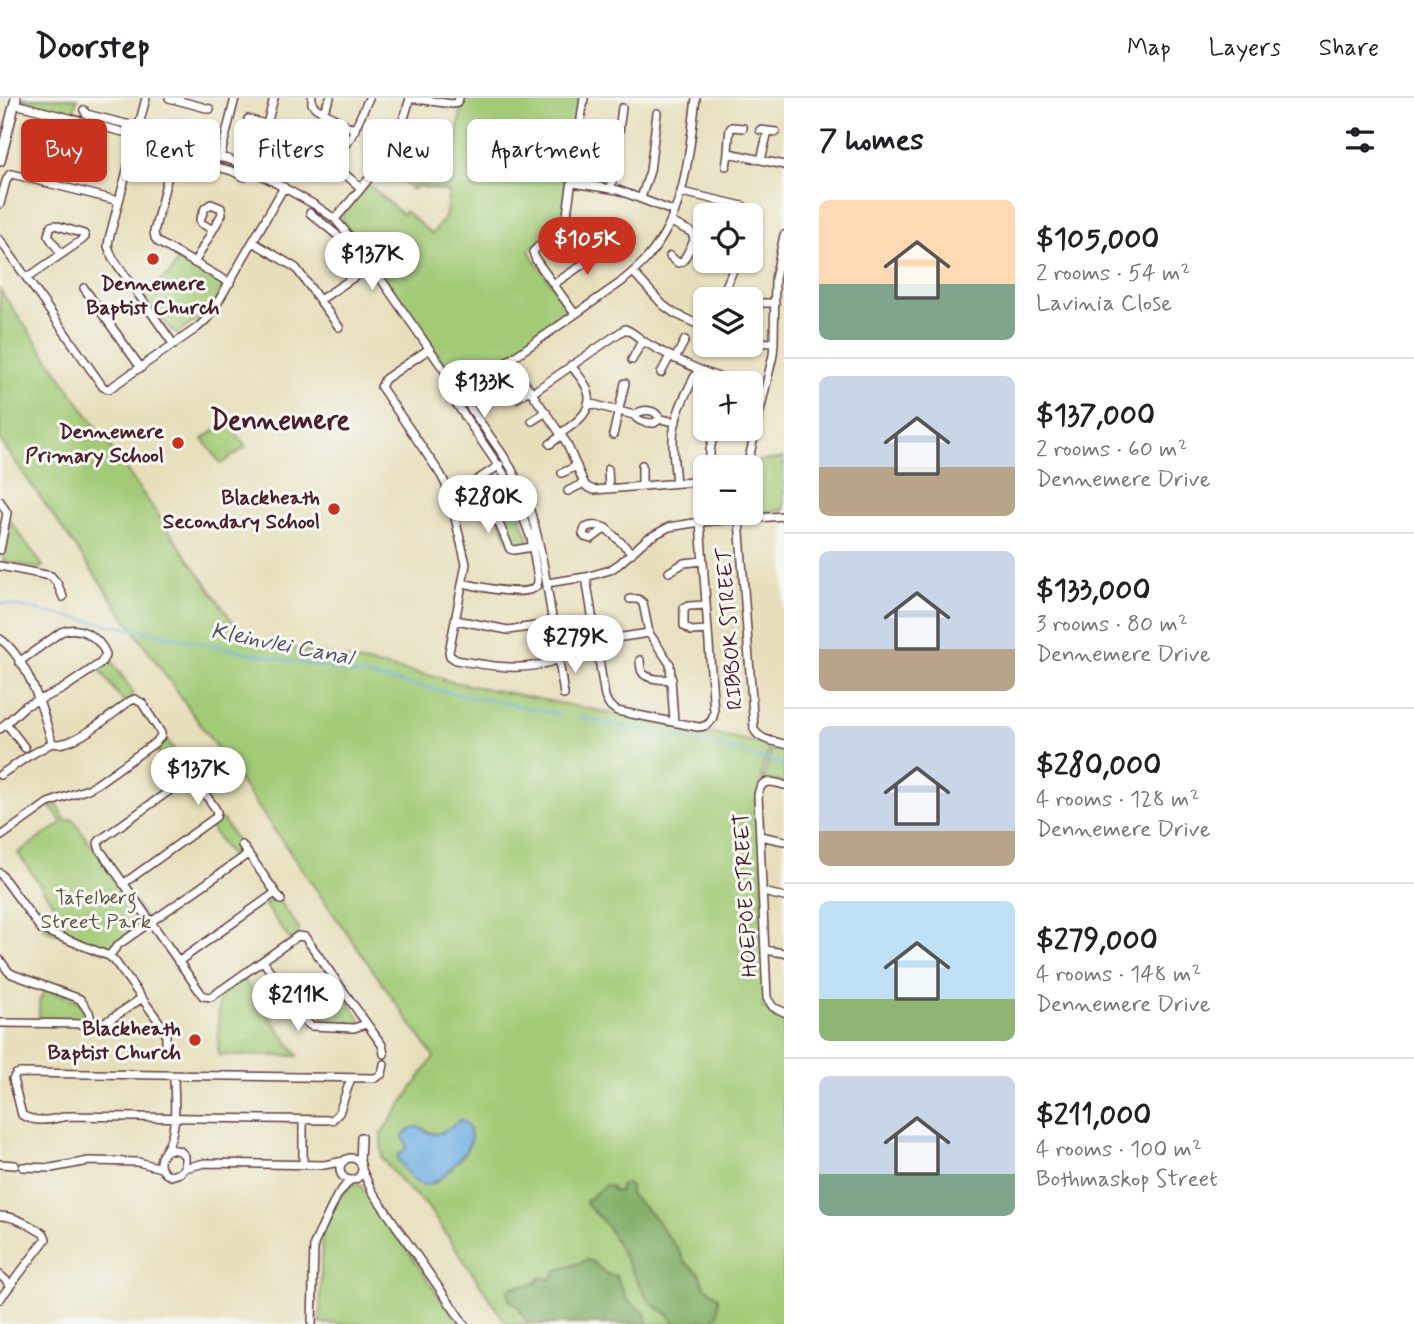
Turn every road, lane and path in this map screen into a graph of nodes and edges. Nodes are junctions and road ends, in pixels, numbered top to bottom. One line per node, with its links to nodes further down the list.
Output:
1 (146, 98): 18 (street)
2 (169, 98): 13 (street)
3 (235, 98): 27 (street)
4 (274, 98): 19 (street)
5 (312, 98): 16 (street)
6 (330, 98): 16 (street)
7 (369, 98): 22 (street)
8 (410, 98): 9 (street); 37 (street)
9 (459, 98)
10 (584, 98): 35 (street)
11 (696, 98): 39 (street)
12 (15, 101): 23 (street); 29 (street)
13 (210, 108)
14 (622, 108): 38 (street)
15 (84, 110): 21 (street)
16 (323, 112): 22 (street)
17 (657, 113): 40 (street)
18 (140, 119)
19 (268, 119)
20 (743, 128): 26 (street)
21 (121, 129)
22 (355, 130): 25 (street)
23 (121, 132)
24 (776, 132): 28 (street)
25 (349, 140)
26 (729, 153): 28 (street); 31 (street)
27 (220, 158): 36 (street)
28 (761, 160): 30 (street)
29 (0, 161)
30 (784, 165)
31 (726, 166)
32 (349, 177): 37 (street)
33 (124, 182): 41 (street)
34 (167, 182): 55 (street)
35 (573, 183): 38 (street); 61 (street)
36 (284, 187): 46 (street); 51 (street)
37 (361, 188): 46 (street)
38 (611, 189): 40 (street)
39 (682, 192): 42 (street); 44 (street)
40 (641, 198): 44 (street)
41 (119, 201): 43 (street); 73 (street)
42 (730, 203)
43 (0, 204)
44 (675, 212): 47 (street)
45 (310, 213): 57 (street)
46 (335, 219): 56 (street)
47 (671, 222): 54 (street); 58 (street)
48 (213, 230): 55 (street)
49 (784, 235): 65 (street)
50 (0, 240): 59 (street)
51 (253, 243): 60 (street); 63 (street)
52 (604, 248): 61 (street)
53 (61, 254): 53 (street); 59 (street)
54 (670, 256)
55 (194, 262): 60 (street)
56 (370, 265): 57 (street); 74 (street)
57 (362, 271): 63 (street)
58 (633, 272): 66 (street); 67 (street)
59 (27, 278): 79 (street)
60 (230, 283): 73 (street)
61 (554, 284): 66 (street)
62 (84, 288): 79 (street)
63 (320, 300): 68 (street)
64 (763, 303): 65 (street)
65 (775, 303): 72 (street)
66 (575, 314): 76 (street)
67 (693, 322)
68 (339, 327)
69 (685, 340): 75 (street)
70 (642, 341): 75 (street); 77 (street); 78 (street)
71 (763, 343): 72 (street)
72 (774, 343): 96 (street)
73 (174, 345): 79 (street)
74 (429, 349): 86 (street); 107 (street)
75 (672, 358): 80 (street); 82 (street)
76 (509, 360): 85 (street); 86 (street)
77 (632, 360)
78 (571, 365): 85 (street); 88 (street)
79 (141, 368)
80 (698, 370): 81 (street); 92 (street)
81 (701, 371)
82 (661, 373)
83 (625, 383): 89 (street)
84 (447, 390): 99 (street)
85 (531, 391): 87 (street); 90 (street)
86 (461, 394): 97 (street)
87 (517, 398)
88 (588, 403): 89 (street); 93 (street)
89 (619, 411): 92 (street); 94 (street)
90 (546, 412): 91 (street); 93 (street)
91 (532, 421)
92 (676, 422): 105 (street)
93 (561, 434): 95 (street); 100 (street)
94 (613, 435)
95 (550, 444)
96 (750, 455)
97 (507, 460): 99 (street); 126 (street)
98 (642, 465): 106 (street)
99 (499, 466): 107 (street); 111 (street)
100 (577, 466): 102 (street); 104 (street)
101 (608, 469): 108 (street)
102 (562, 473)
103 (693, 482): 105 (street)
104 (584, 483): 108 (street); 109 (street)
105 (676, 483): 106 (street)
106 (642, 486): 108 (street)
107 (447, 489): 125 (street)
108 (609, 489)
109 (568, 491)
110 (0, 501): 119 (street)
111 (518, 503): 118 (street); 118 (street)
112 (784, 516): 113 (street)
113 (763, 517)
114 (693, 523): 120 (street)
115 (700, 525): 121 (street)
116 (739, 525): 145 (street, RIBBOK STREET)
117 (606, 528): 120 (street)
118 (532, 547): 125 (street)
119 (0, 550)
120 (632, 553): 124 (street)
121 (703, 561): 123 (street); 129 (street)
122 (0, 566): 127 (street)
123 (669, 572)
124 (586, 577): 126 (street); 135 (street)
125 (463, 583): 130 (street)
126 (547, 583): 136 (street)
127 (63, 597)
128 (630, 599): 133 (street)
129 (706, 606): 132 (street); 132 (street)
130 (456, 620): 131 (street); 136 (street)
131 (542, 625)
132 (708, 630): 142 (street)
133 (649, 633): 135 (street); 139 (street)
134 (0, 639): 138 (street)
135 (596, 641): 142 (street)
136 (559, 659): 140 (street)
137 (640, 660): 139 (street)
138 (19, 662): 141 (street); 141 (street)
139 (672, 679): 142 (street)
140 (564, 695)
141 (38, 699): 143 (street); 144 (street)
142 (674, 722)
143 (3, 726): 146 (street)
144 (52, 743): 147 (street); 150 (street)
145 (784, 744)
146 (25, 748)
147 (0, 775)
148 (784, 785): 149 (street, HOEPOE STREET)
149 (760, 836): 151 (street); 156 (street, HOEPOE STREET)
150 (0, 837)
151 (784, 841)
152 (242, 845): 153 (street)
153 (248, 854): 157 (street); 160 (street)
154 (2, 878): 163 (street)
155 (123, 884): 155 (street); 160 (street)
156 (763, 892): 158 (street); 161 (street, HOEPOE STREET)
157 (275, 893): 159 (street); 166 (street)
158 (784, 897)
159 (281, 900)
160 (150, 922): 163 (street); 166 (street)
161 (765, 950): 162 (street); 168 (street, HOEPOE STREET)
162 (784, 953)
163 (109, 956): 167 (street)
164 (0, 960): 170 (street)
165 (263, 961): 166 (street); 171 (street); 171 (street)
166 (178, 962)
167 (142, 998): 170 (street); 172 (street)
168 (784, 1012)
169 (0, 1023): 170 (street)
170 (92, 1024)
171 (366, 1024): 173 (street)
172 (166, 1052)
173 (384, 1054)
174 (384, 1064): 176 (street)
175 (174, 1076): 176 (street); 177 (street); 177 (street)
176 (351, 1078): 178 (street)
177 (174, 1117): 178 (street); 179 (street)
178 (303, 1120): 186 (street)
179 (173, 1131): 180 (street); 181 (street)
180 (163, 1153): 181 (street); 183 (street); 189 (street)
181 (182, 1154): 184 (street); 190 (street)
182 (346, 1160): 187 (street); 188 (street); 188 (street); 191 (street)
183 (138, 1162): 185 (street); 189 (street)
184 (205, 1163): 186 (street); 190 (street)
185 (0, 1164)
186 (303, 1165): 187 (street)
187 (324, 1165): 191 (street)
188 (361, 1166): 191 (street); 192 (street)
189 (161, 1168): 190 (street)
190 (185, 1168)
191 (347, 1177): 192 (street); 197 (street)
192 (372, 1191): 198 (street)
193 (0, 1216): 195 (street)
194 (0, 1275): 195 (street)
195 (11, 1284): 196 (street)
196 (0, 1299)
197 (312, 1324)
198 (464, 1324)

